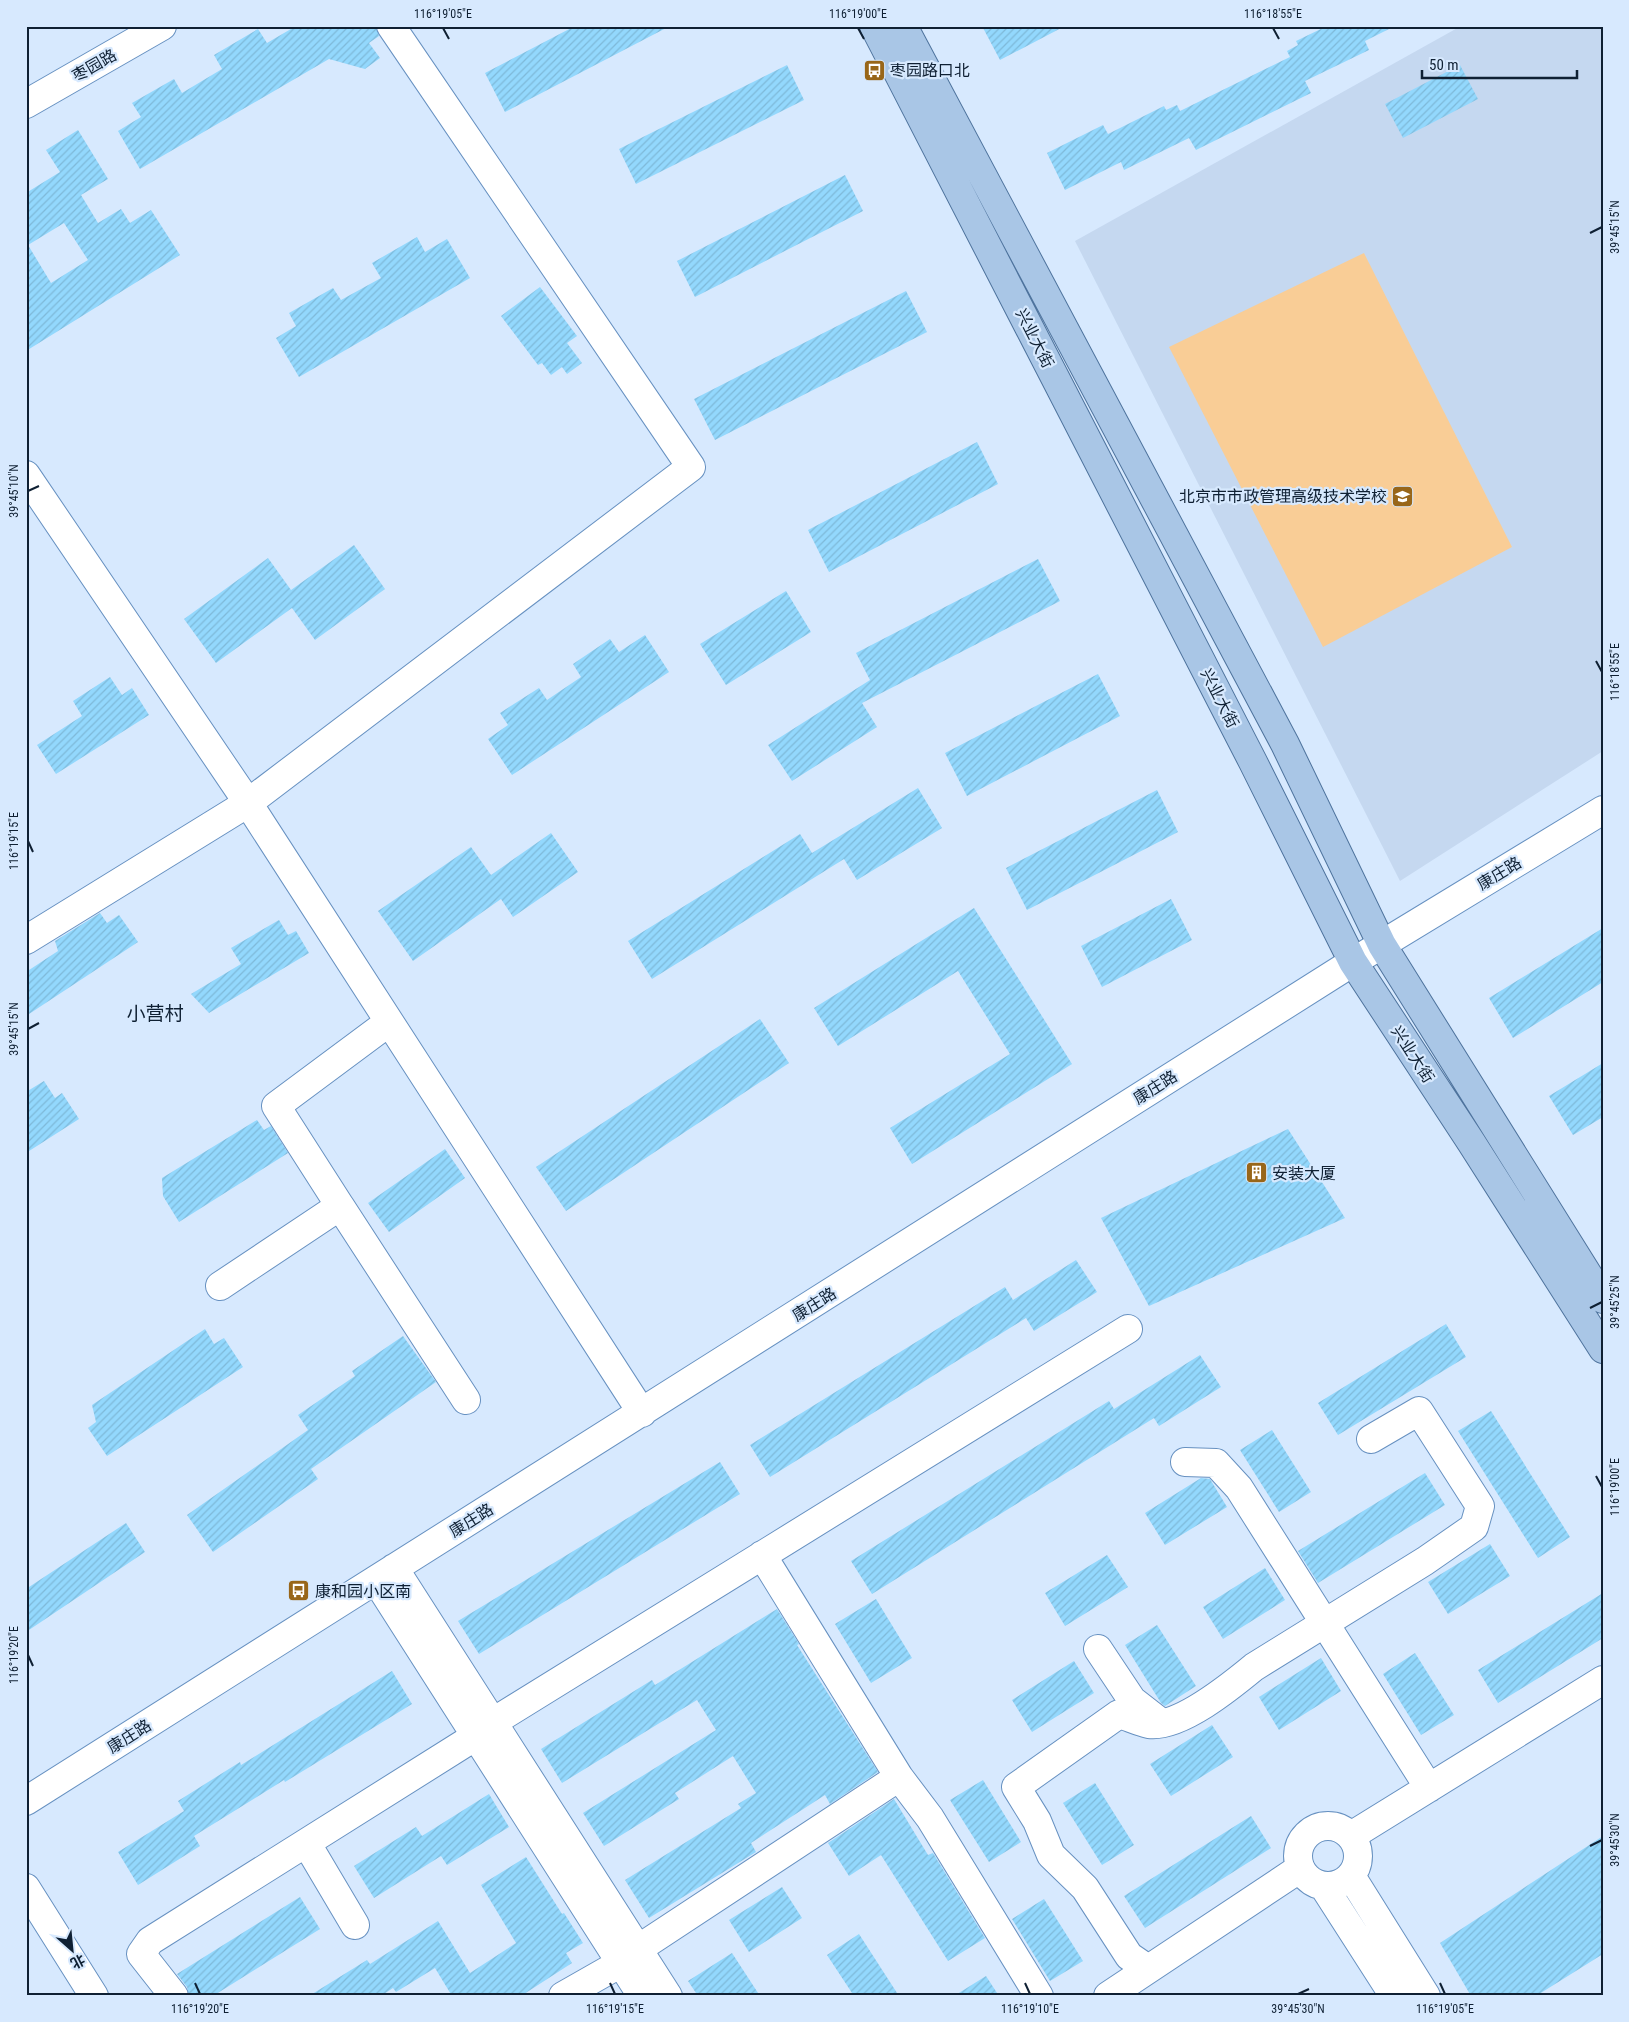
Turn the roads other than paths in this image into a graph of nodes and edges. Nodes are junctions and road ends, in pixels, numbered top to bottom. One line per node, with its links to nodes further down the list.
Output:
1 (162, 26): 5 (street, 枣园路)
2 (391, 26): 7 (street)
3 (874, 26): 11 (main road, 兴业大街)
4 (903, 26): 10 (main road, 兴业大街)
5 (26, 104)
6 (26, 475): 7 (street)
7 (248, 803): 9 (street); 12 (street)
8 (1601, 815): 10 (street, 康庄路)
9 (26, 940)
10 (1382, 945): 11 (street, 康庄路); 15 (main road, 兴业大街)
11 (1353, 962): 17 (main road, 兴业大街); 19 (street, 康庄路)
12 (389, 1022): 13 (street); 19 (street)
13 (340, 1206): 14 (street); 18 (street)
14 (220, 1286)
15 (1603, 1299)
16 (1128, 1329): 22 (street)
17 (1603, 1349)
18 (466, 1400)
19 (642, 1413): 23 (street, 康庄路)
20 (1371, 1439): 24 (street)
21 (1185, 1462): 24 (street)
22 (762, 1555): 28 (street); 29 (street)
23 (385, 1574): 28 (street); 31 (street, 康庄路)
24 (1325, 1622): 27 (street); 30 (street)
25 (1098, 1649): 27 (street)
26 (1603, 1680): 30 (street)
27 (1160, 1722): 40 (street)
28 (485, 1729): 33 (street); 39 (street)
29 (899, 1777): 39 (street); 45 (street)
30 (1429, 1788): 32 (street)
31 (26, 1801)
32 (1351, 1836): 34 (street); 35 (street)
33 (307, 1844): 38 (street); 42 (street)
34 (1299, 1869): 36 (street); 40 (street)
35 (1351, 1876): 36 (street); 48 (street)
36 (1324, 1887): 47 (street)
37 (26, 1888): 41 (street)
38 (355, 1925)
39 (632, 1963): 43 (street); 44 (street)
40 (1148, 1970): 46 (street)
41 (94, 1996)
42 (174, 1996)
43 (563, 1996)
44 (668, 1996)
45 (1039, 1996)
46 (1108, 1996)
47 (1394, 1996)
48 (1426, 1996)

